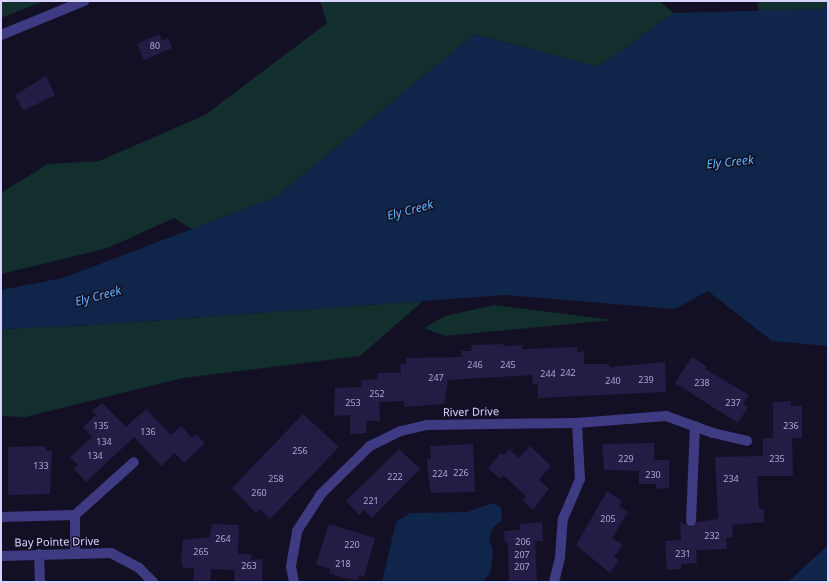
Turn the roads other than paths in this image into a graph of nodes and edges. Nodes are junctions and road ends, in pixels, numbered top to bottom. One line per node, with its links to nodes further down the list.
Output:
1 (84, 1): 2 (street)
2 (1, 35)
3 (577, 423): 4 (street, River Drive); 15 (street, River Drive); 16 (street)
4 (695, 426): 5 (street, River Drive); 9 (street)
5 (747, 441)
6 (134, 462): 7 (street)
7 (74, 515): 8 (street); 10 (street)
8 (1, 517)
9 (691, 521)
10 (75, 552): 11 (street, Bay Pointe Drive); 14 (street, Bay Pointe Drive)
11 (39, 554): 12 (street, Bay Pointe Drive); 13 (street)
12 (1, 556)
13 (40, 582)
14 (153, 582)
15 (294, 582)
16 (554, 582)

